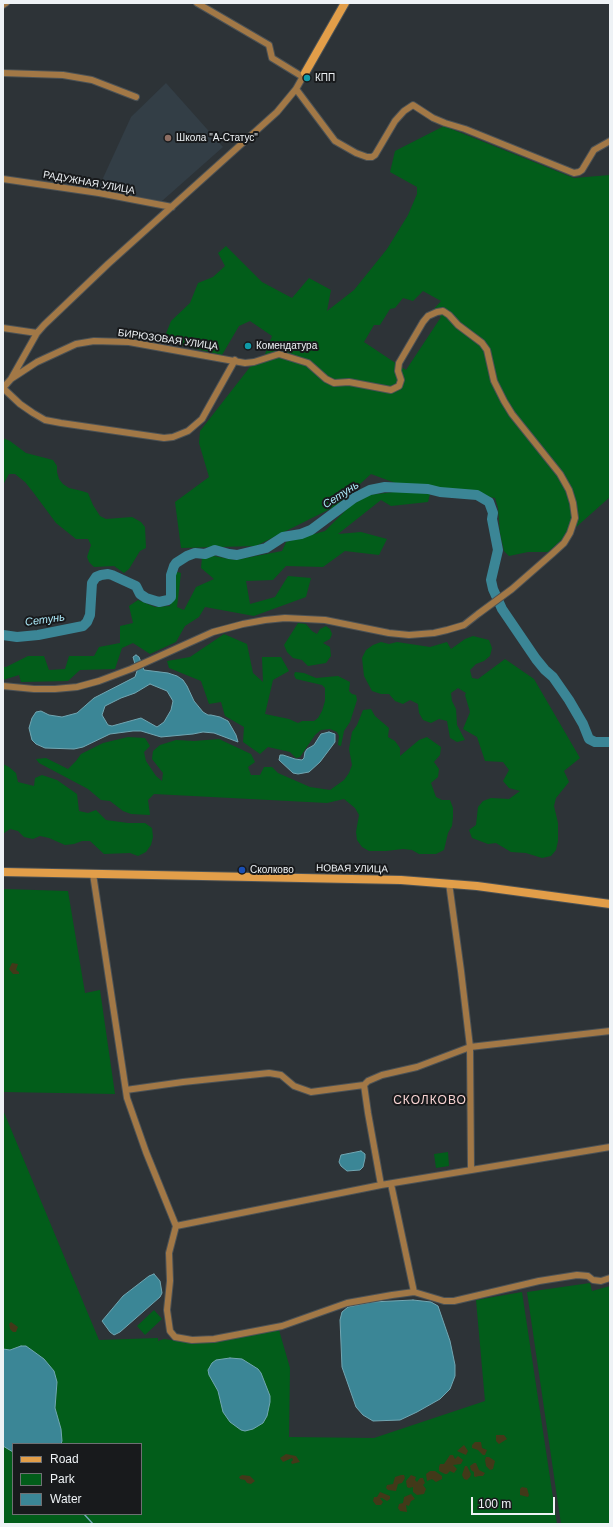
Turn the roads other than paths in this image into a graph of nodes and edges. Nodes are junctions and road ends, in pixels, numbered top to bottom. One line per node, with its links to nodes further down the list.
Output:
1 (6, 3): 4 (street)
2 (197, 3): 6 (street)
3 (345, 3): 6 (street)
4 (3, 5)
5 (3, 74): 8 (street)
6 (304, 75): 7 (street)
7 (296, 88): 9 (street); 11 (street)
8 (136, 97)
9 (610, 141)
10 (3, 179): 11 (street, РАДУЖНАЯ УЛИЦА)
11 (172, 207): 13 (street)
12 (3, 328): 13 (street)
13 (37, 333): 15 (street)
14 (235, 360): 15 (street, БИРЮЗОВАЯ УЛИЦА); 15 (street); 16 (street, БИРЮЗОВАЯ УЛИЦА)
15 (11, 379)
16 (3, 686)
17 (3, 872): 18 (street, НОВАЯ УЛИЦА)
18 (93, 874): 19 (street, НОВАЯ УЛИЦА); 24 (street)
19 (449, 883): 20 (street, НОВАЯ УЛИЦА); 22 (street)
20 (610, 904)
21 (610, 1032): 22 (street)
22 (470, 1047): 23 (street); 26 (street)
23 (364, 1085): 24 (street); 28 (street)
24 (126, 1090): 29 (street)
25 (610, 1148): 26 (street)
26 (471, 1170): 27 (street)
27 (391, 1184): 28 (street); 31 (street)
28 (381, 1185): 29 (street)
29 (176, 1226): 31 (street)
30 (610, 1278): 31 (street)
31 (414, 1292)

